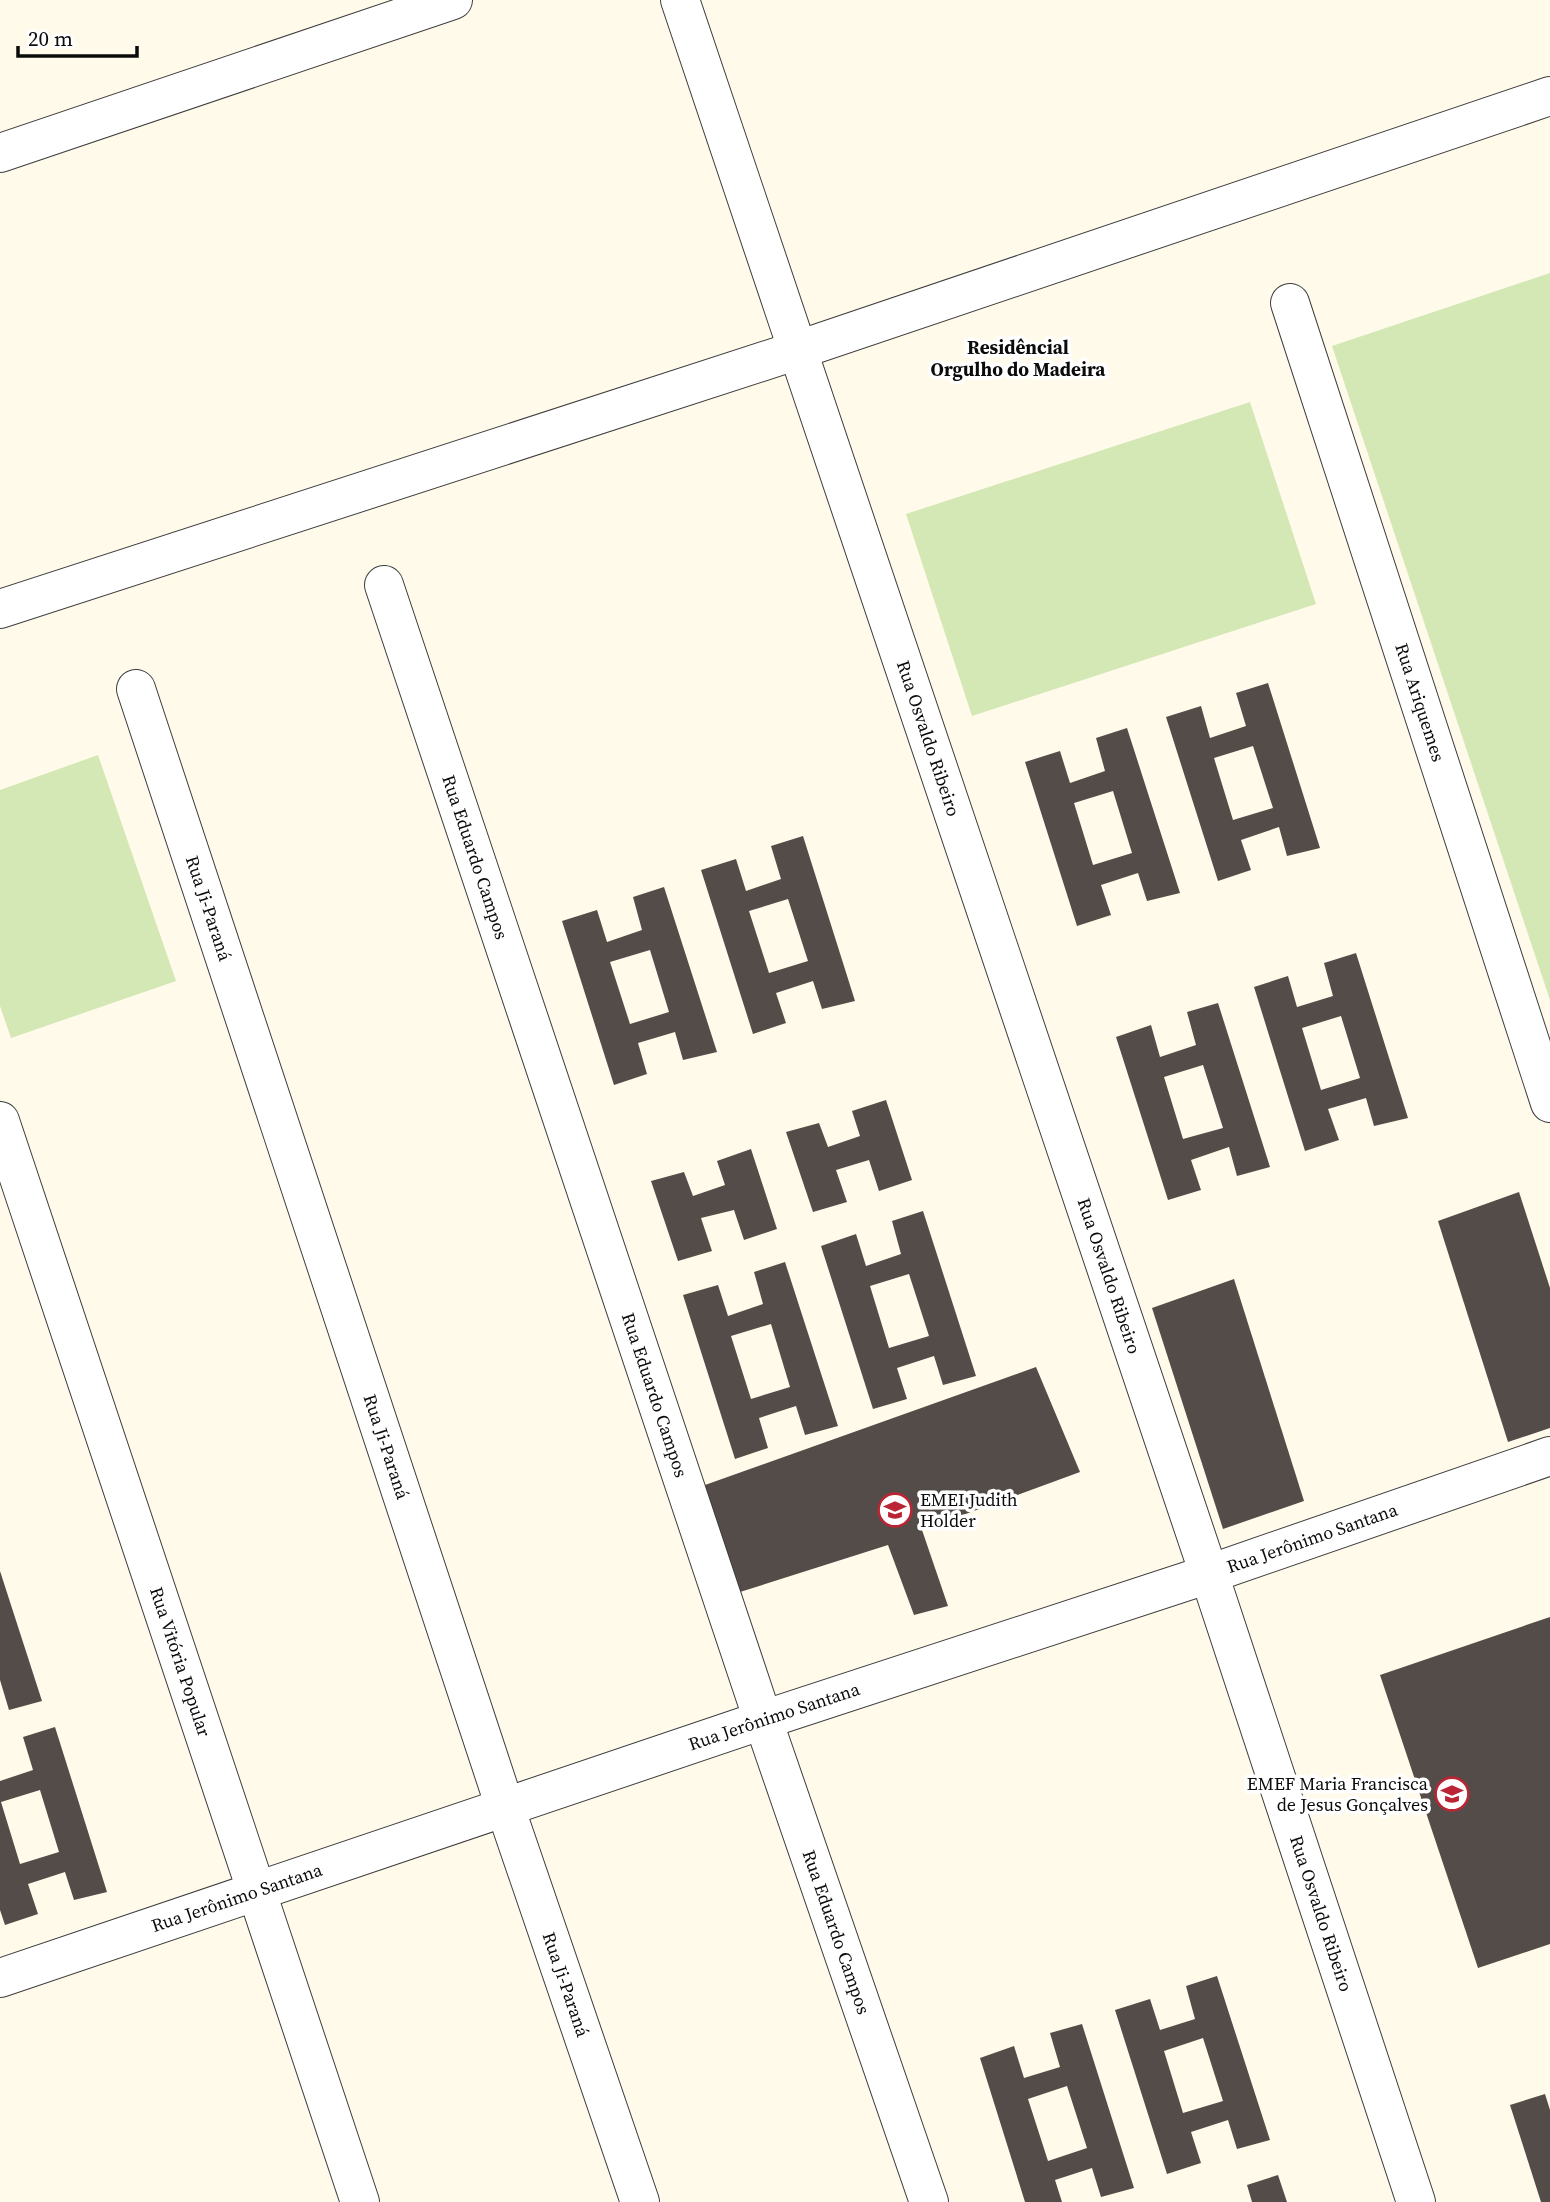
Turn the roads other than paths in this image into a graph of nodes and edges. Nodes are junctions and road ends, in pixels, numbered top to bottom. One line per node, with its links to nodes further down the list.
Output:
1 (453, 0): 4 (street)
2 (680, 0): 6 (street, Rua Osvaldo Ribeiro)
3 (1550, 96): 6 (street)
4 (0, 153)
5 (1290, 303): 10 (street, Rua Ariquemes)
6 (798, 350): 8 (street); 13 (street, Rua Osvaldo Ribeiro)
7 (384, 585): 14 (street, Rua Eduardo Campos)
8 (0, 609)
9 (136, 689): 15 (street, Rua Ji-Paraná)
10 (1550, 1103)
11 (0, 1121): 16 (street, Rua Vitória Popular)
12 (1550, 1456): 13 (street, Rua Jerônimo Santana)
13 (1209, 1574): 14 (street, Rua Jerônimo Santana); 21 (street, Rua Osvaldo Ribeiro)
14 (763, 1720): 15 (street, Rua Jerônimo Santana); 20 (street, Rua Eduardo Campos)
15 (505, 1808): 16 (street, Rua Jerônimo Santana); 19 (street, Rua Ji-Paraná)
16 (257, 1892): 17 (street, Rua Jerônimo Santana); 18 (street, Rua Vitória Popular)
17 (0, 1978)
18 (360, 2202)
19 (640, 2202)
20 (929, 2202)
21 (1416, 2202)

